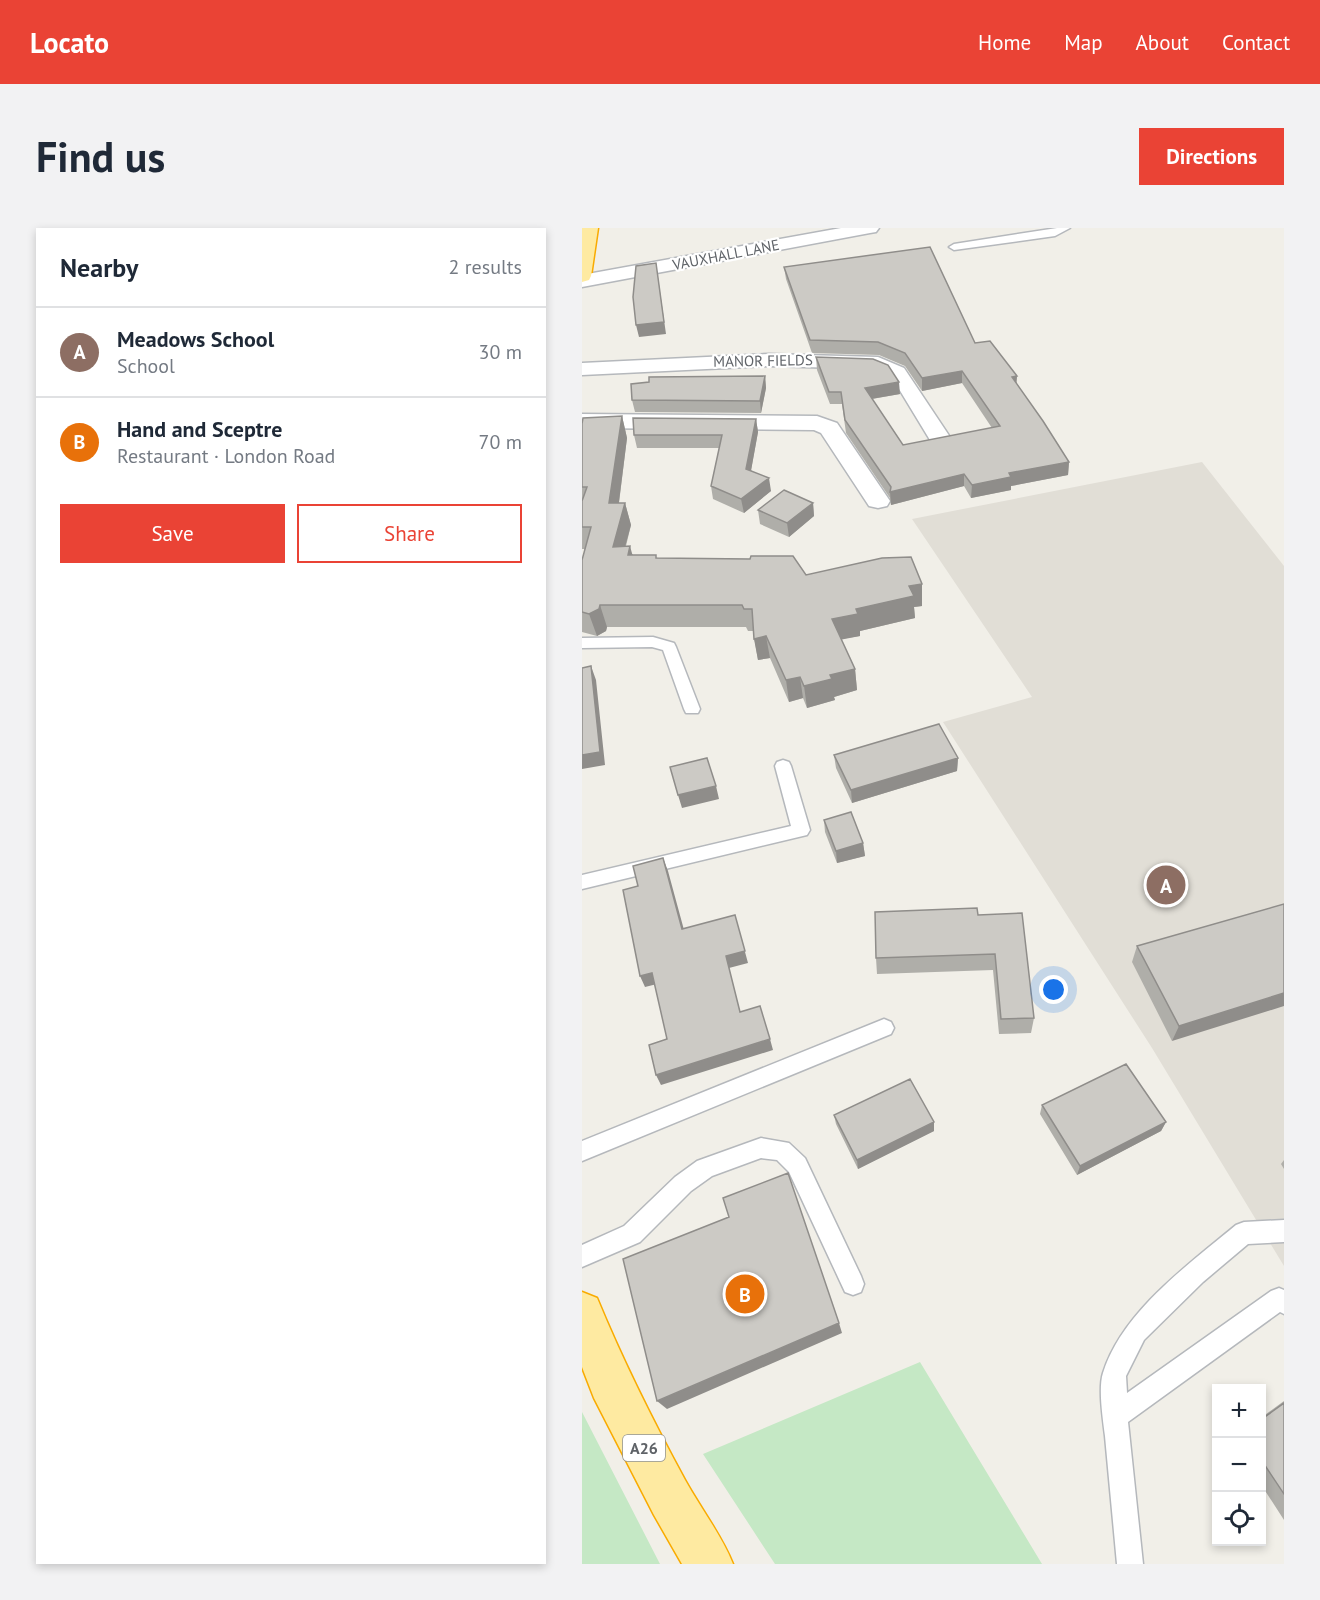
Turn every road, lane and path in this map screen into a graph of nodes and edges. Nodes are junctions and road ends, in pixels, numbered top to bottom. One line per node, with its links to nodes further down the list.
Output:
1 (589, 228): 5 (highway)
2 (870, 228): 6 (street, VAUXHALL LANE)
3 (1065, 228): 4 (lane)
4 (954, 247)
5 (582, 276)
6 (582, 281)
7 (582, 369): 9 (street, MANOR FIELDS)
8 (582, 421): 10 (street)
9 (941, 440)
10 (878, 501)
11 (582, 643): 12 (lane)
12 (692, 709)
13 (783, 766): 14 (lane)
14 (582, 882)
15 (884, 1028): 16 (lane)
16 (582, 1151)
17 (1284, 1231): 22 (lane)
18 (582, 1256): 19 (lane)
19 (852, 1284)
20 (1282, 1299): 22 (lane)
21 (584, 1323): 23 (highway, A26)
22 (1115, 1416): 24 (lane)
23 (709, 1564)
24 (1130, 1564)

